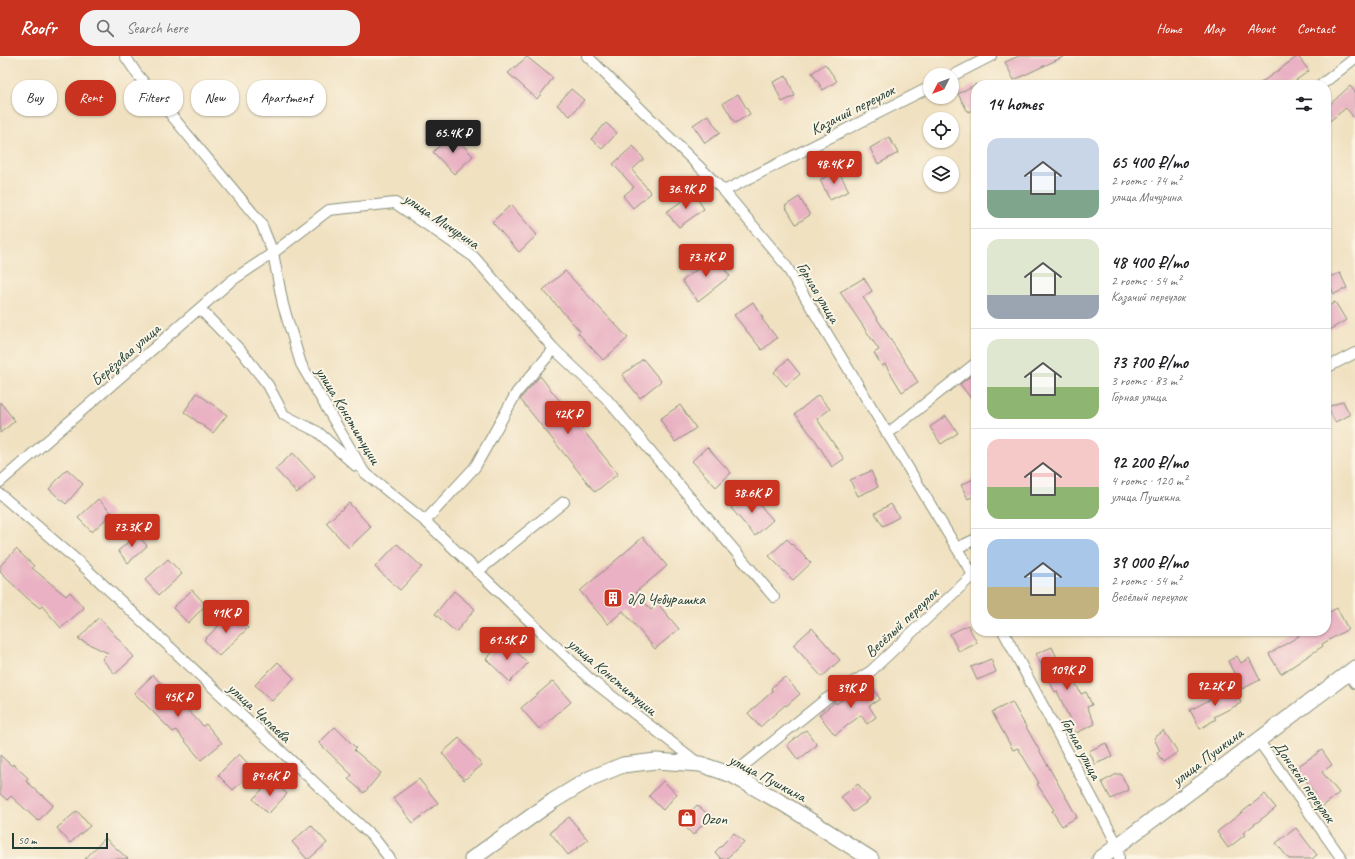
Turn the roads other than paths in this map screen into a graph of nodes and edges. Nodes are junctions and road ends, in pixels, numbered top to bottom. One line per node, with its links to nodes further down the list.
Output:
1 (125, 56): 9 (street)
2 (587, 56): 8 (street, Горная улица)
3 (991, 56): 5 (street)
4 (1355, 58): 6 (street)
5 (959, 72)
6 (1327, 80)
7 (923, 91): 8 (street, Казачий переулок)
8 (724, 191): 15 (street, Горная улица)
9 (273, 253): 10 (street, Берёзовая улица); 11 (street, улица Мичурина); 16 (street, улица Конституции)
10 (200, 309): 16 (street); 17 (street, Берёзовая улица)
11 (554, 349): 20 (street); 26 (street, улица Мичурина)
12 (1355, 353): 13 (street)
13 (1331, 365)
14 (971, 367): 15 (street)
15 (887, 434): 22 (street, Горная улица)
16 (364, 472): 20 (street, улица Конституции)
17 (0, 482)
18 (0, 494): 33 (street, улица Чапаева)
19 (564, 502): 23 (street)
20 (425, 521): 23 (street, улица Конституции)
21 (971, 541): 22 (street)
22 (957, 548): 24 (street, Горная улица)
23 (478, 572): 30 (street, улица Конституции)
24 (971, 573)
25 (971, 581): 31 (street, Весёлый переулок)
26 (774, 597)
27 (1006, 636): 32 (street, Горная улица)
28 (1353, 675): 29 (main road, улица Пушкина)
29 (1258, 740): 32 (main road, улица Пушкина); 37 (street, Донской переулок)
30 (700, 764): 31 (main road, улица Пушкина); 34 (main road, улица Пушкина)
31 (732, 775): 35 (main road, улица Пушкина)
32 (1118, 853): 36 (main road, улица Пушкина)
33 (390, 859)
34 (472, 859)
35 (871, 859)
36 (1100, 859)
37 (1342, 859)

